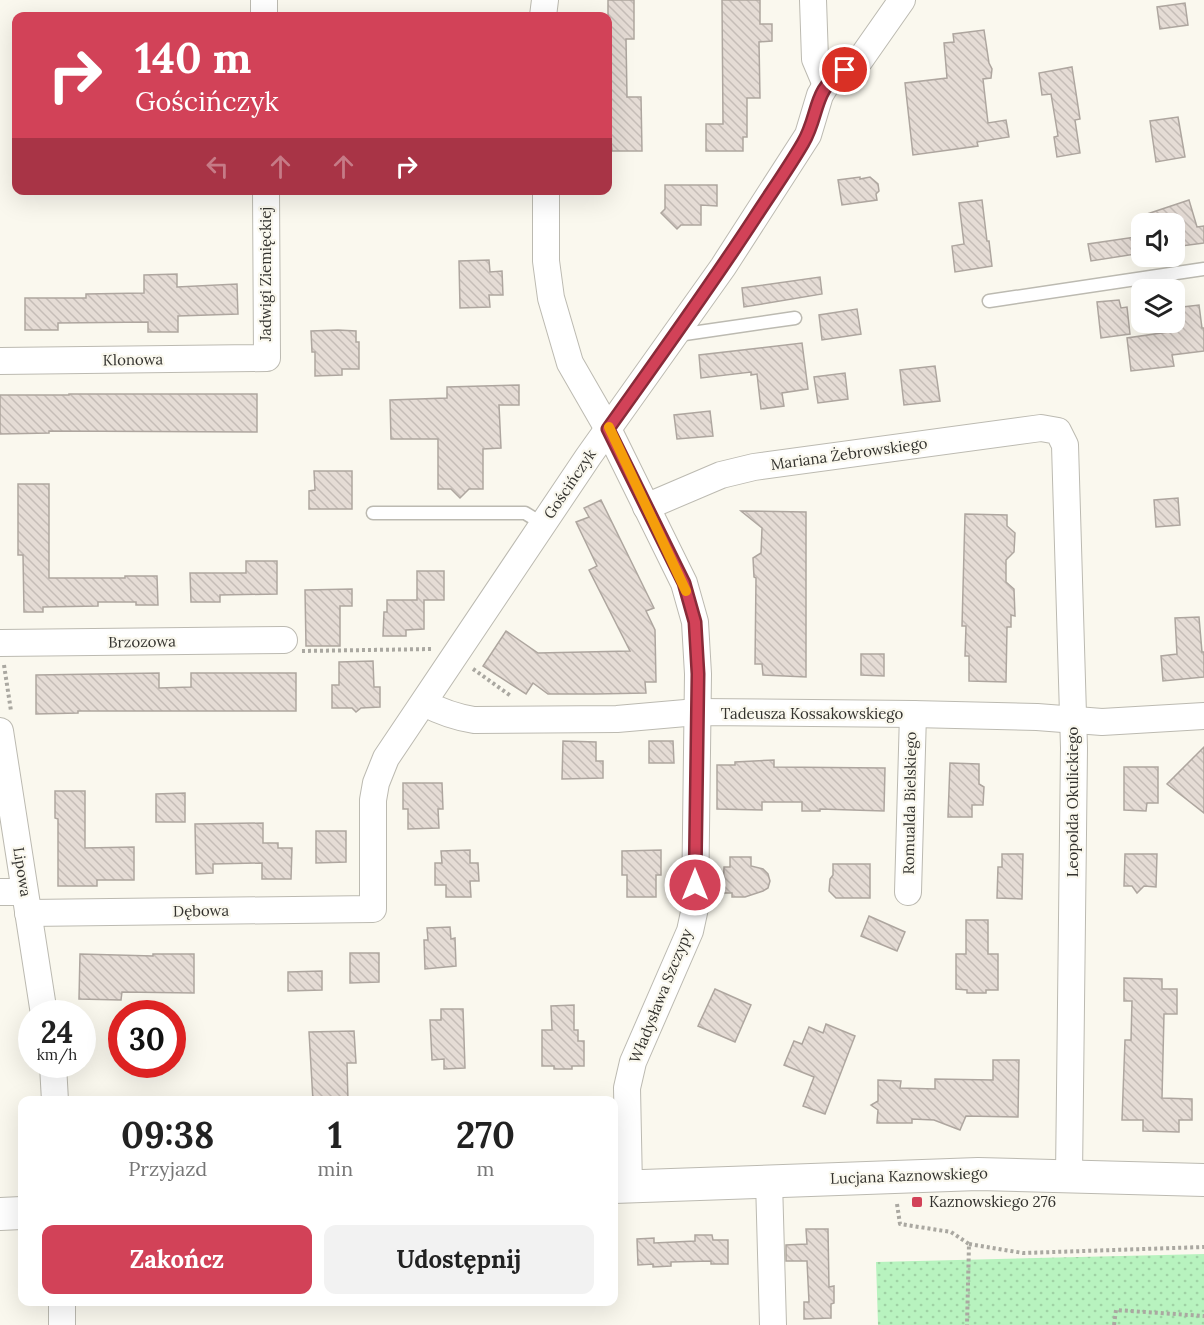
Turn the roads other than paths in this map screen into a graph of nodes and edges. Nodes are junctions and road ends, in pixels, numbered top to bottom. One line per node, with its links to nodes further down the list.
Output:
1 (813, 0): 3 (street)
2 (902, 0): 3 (street)
3 (826, 85): 9 (street, Gościńczyk)
4 (266, 195): 10 (street, Jadwigi Ziemięckiej)
5 (546, 195): 12 (street, Władysława Szczypy)
6 (1204, 269): 7 (lane)
7 (989, 301)
8 (795, 318): 9 (lane)
9 (675, 335): 12 (street, Gościńczyk)
10 (267, 358): 11 (street, Klonowa)
11 (0, 361)
12 (608, 429): 14 (street, Władysława Szczypy); 16 (street, Gościńczyk)
13 (1058, 431): 14 (street, Mariana Żebrowskiego); 23 (street, Leopolda Okulickiego)
14 (646, 507): 20 (street, Władysława Szczypy)
15 (373, 513): 16 (lane)
16 (543, 524): 19 (street, Gościńczyk)
17 (284, 640): 18 (street, Brzozowa)
18 (0, 643)
19 (424, 703): 20 (street, Tadeusza Kossakowskiego); 27 (street, Gościńczyk)
20 (697, 712): 21 (street, Tadeusza Kossakowskiego); 34 (street, Władysława Szczypy)
21 (912, 714): 23 (street, Tadeusza Kossakowskiego); 25 (street, Romualda Bielskiego)
22 (1204, 716): 23 (street, Tadeusza Kossakowskiego)
23 (1073, 719): 31 (street, Leopolda Okulickiego)
24 (0, 731): 26 (street, Lipowa)
25 (908, 892)
26 (18, 899): 27 (street, Dębowa); 28 (street, Lipowa)
27 (373, 909)
28 (41, 1000)
29 (54, 1078): 30 (street)
30 (55, 1096)
31 (1069, 1176): 32 (street, Lucjana Kaznowskiego); 33 (street, Lucjana Kaznowskiego)
32 (1204, 1180)
33 (769, 1181): 34 (street, Lucjana Kaznowskiego); 39 (street)
34 (621, 1187)
35 (18, 1213): 36 (street)
36 (0, 1214)
37 (62, 1306): 38 (street)
38 (62, 1325)
39 (773, 1325)

